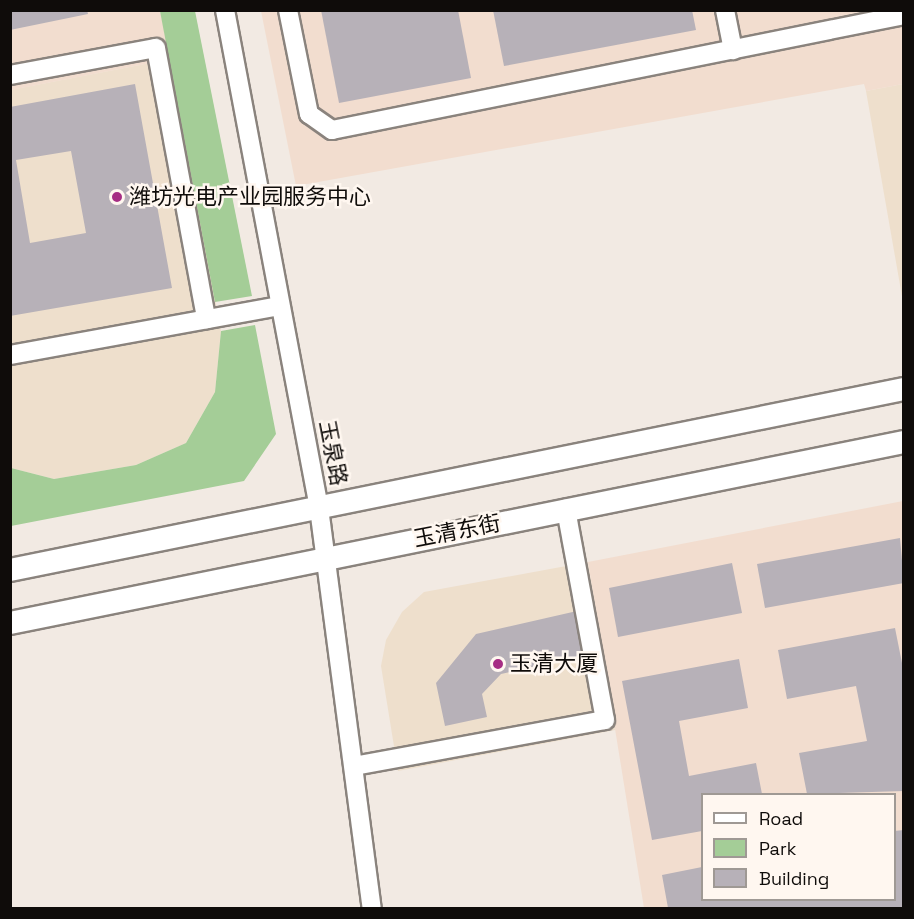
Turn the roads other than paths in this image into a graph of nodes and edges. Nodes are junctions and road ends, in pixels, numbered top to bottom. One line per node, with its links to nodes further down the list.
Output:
1 (225, 10): 7 (street, 玉泉路)
2 (288, 10): 5 (street)
3 (725, 10): 5 (street)
4 (903, 15): 5 (street)
5 (733, 50)
6 (10, 75): 8 (street)
7 (280, 306): 8 (street); 12 (street, 玉泉路)
8 (206, 319): 9 (street)
9 (10, 355)
10 (903, 389): 12 (main road)
11 (903, 442): 13 (main road, 玉清东街)
12 (319, 508): 14 (street, 玉泉路); 15 (main road)
13 (566, 509): 14 (main road, 玉清东街); 17 (street)
14 (327, 557): 16 (main road, 玉清东街); 17 (street, 玉泉路)
15 (10, 570)
16 (10, 623)
17 (354, 766): 18 (street, 玉泉路)
18 (372, 909)

